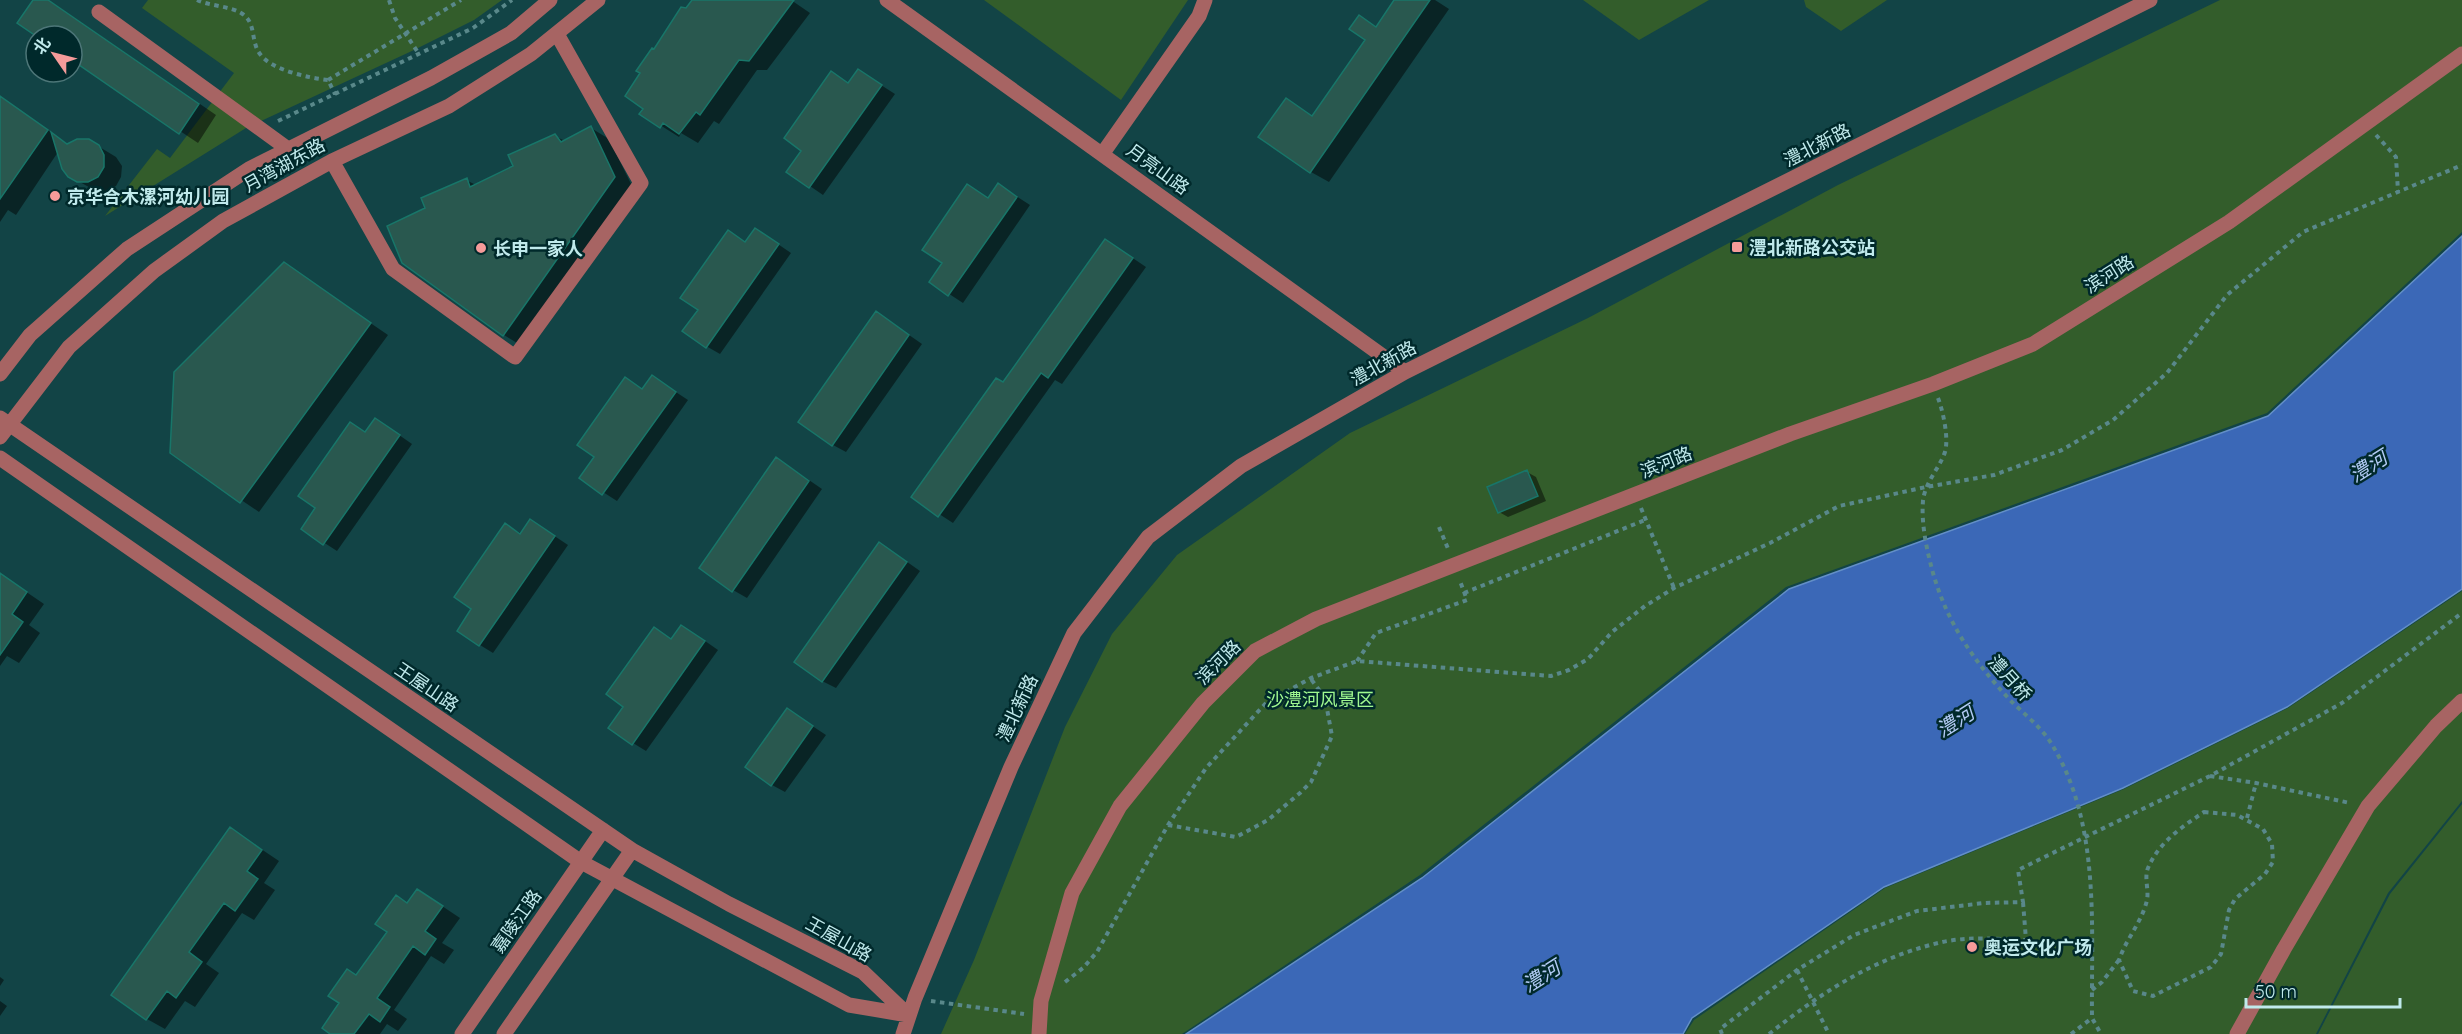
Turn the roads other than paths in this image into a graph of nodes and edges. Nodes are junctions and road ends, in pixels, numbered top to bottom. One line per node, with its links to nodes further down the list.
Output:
1 (550, 0): 9 (street, 月湾湖东路)
2 (598, 0): 7 (street, 月湾湖东路)
3 (887, 0): 10 (street, 月亮山路)
4 (1205, 0): 10 (street)
5 (2150, 0): 12 (street, 澧北新路)
6 (99, 12): 9 (street)
7 (557, 34): 11 (street, 月湾湖东路); 11 (street)
8 (2462, 54): 25 (street, 滨河路)
9 (288, 149): 13 (street, 月湾湖东路)
10 (1103, 153): 12 (street, 月亮山路)
11 (332, 161): 14 (street, 月湾湖东路)
12 (1405, 372): 21 (street, 澧北新路)
13 (0, 374)
14 (3, 427): 17 (street, 王屋山路)
15 (0, 458): 19 (street)
16 (2462, 701): 26 (street)
17 (603, 830): 18 (street, 王屋山路); 19 (street, 嘉陵江路)
18 (632, 850): 20 (street); 21 (street, 王屋山路)
19 (580, 862): 20 (street); 22 (street, 嘉陵江路)
20 (613, 879): 21 (street); 23 (street)
21 (908, 1015): 24 (street, 澧北新路)
22 (462, 1034)
23 (504, 1034)
24 (903, 1034)
25 (1040, 1034)
26 (2237, 1034)

